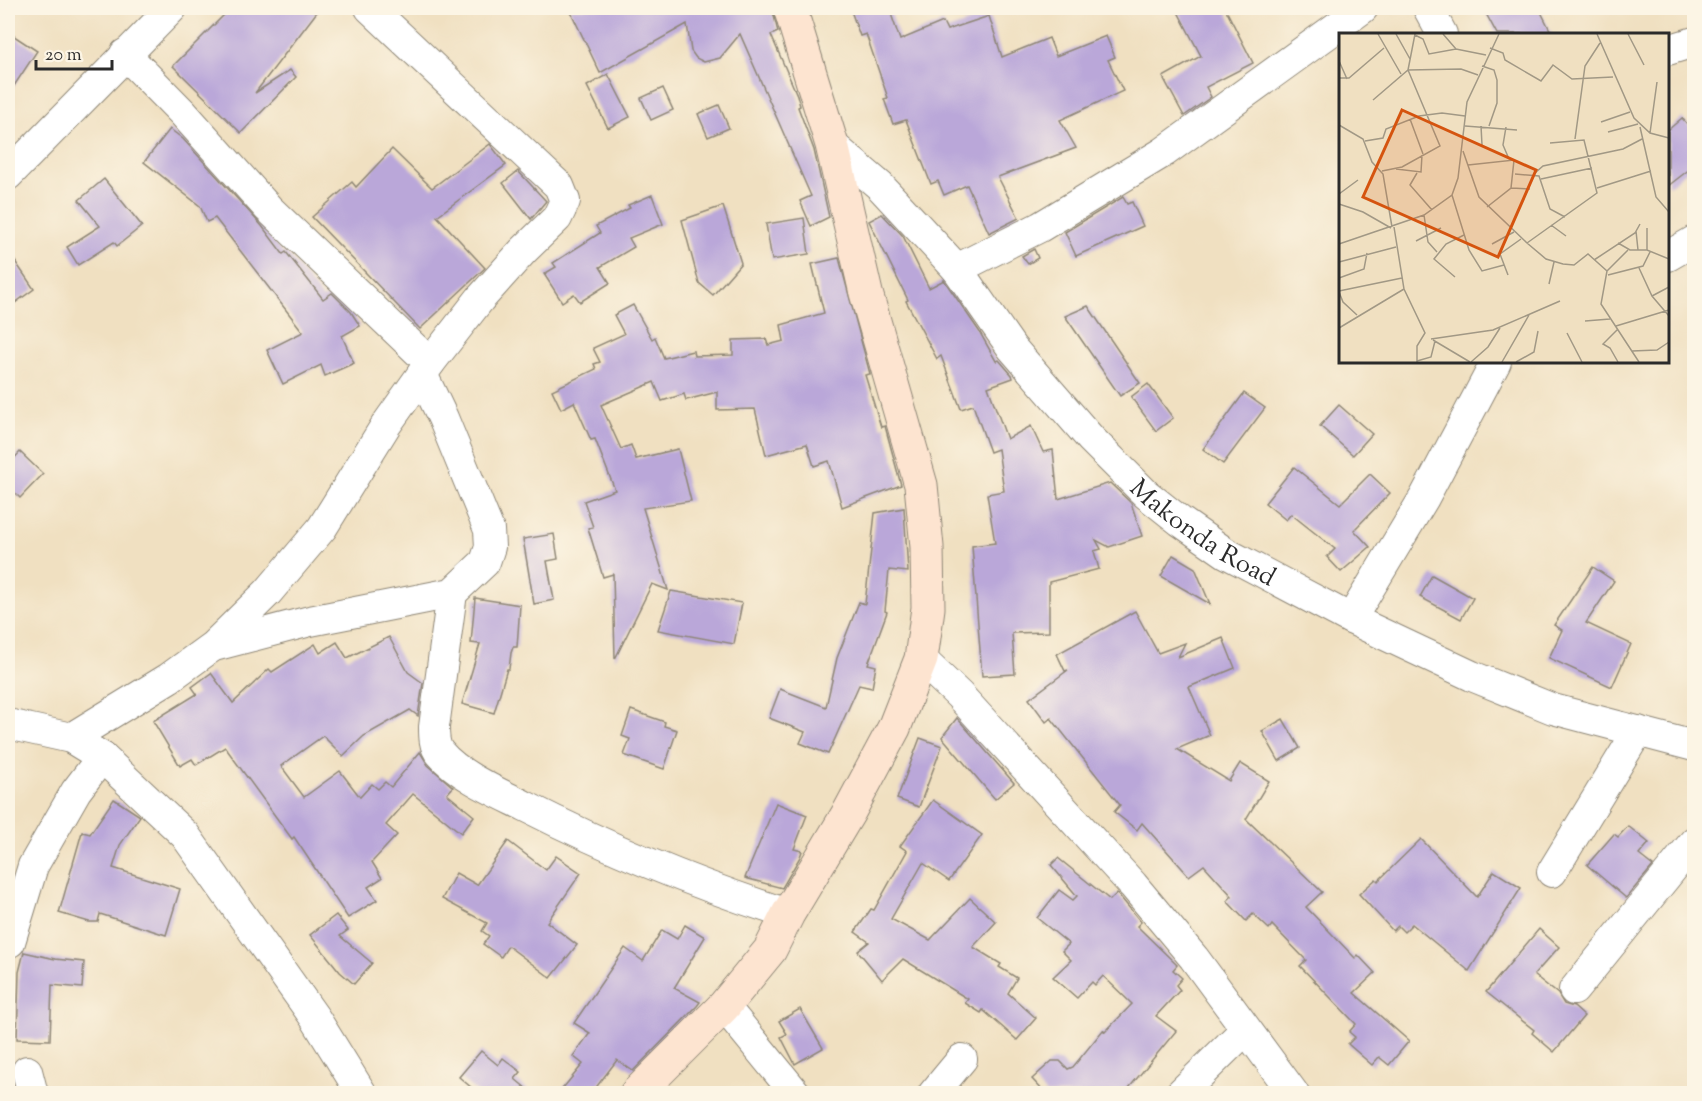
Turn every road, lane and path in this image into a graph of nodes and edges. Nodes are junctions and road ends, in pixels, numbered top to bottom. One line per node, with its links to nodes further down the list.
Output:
1 (172, 8): 9 (street)
2 (370, 8): 16 (street)
3 (790, 8): 10 (street)
4 (1362, 8): 14 (street)
5 (1428, 8): 6 (street)
6 (1441, 33)
7 (1695, 42): 8 (street)
8 (1669, 50)
9 (124, 54): 11 (street); 16 (street)
10 (832, 144): 14 (street, Makonda Road); 20 (street)
11 (8, 175)
12 (1695, 241): 13 (street)
13 (1669, 255)
14 (957, 269): 18 (street, Makonda Road)
15 (1495, 363): 18 (street)
16 (426, 368): 17 (street); 19 (street)
17 (452, 593): 19 (street); 28 (street)
18 (1351, 619): 22 (street, Makonda Road)
19 (213, 646): 23 (street)
20 (921, 659): 28 (street); 32 (street)
21 (8, 724): 23 (street)
22 (1638, 731): 24 (street, Makonda Road); 27 (street)
23 (71, 738): 25 (street)
24 (1695, 746)
25 (102, 757): 29 (street); 34 (street)
26 (1695, 842): 30 (street)
27 (1552, 872)
28 (788, 914): 31 (street)
29 (10, 942)
30 (1574, 990)
31 (724, 1006): 35 (street); 36 (street)
32 (1245, 1030): 38 (street); 39 (street)
33 (962, 1059): 37 (street)
34 (362, 1094)
35 (636, 1094)
36 (796, 1094)
37 (933, 1094)
38 (1180, 1094)
39 (1294, 1094)

